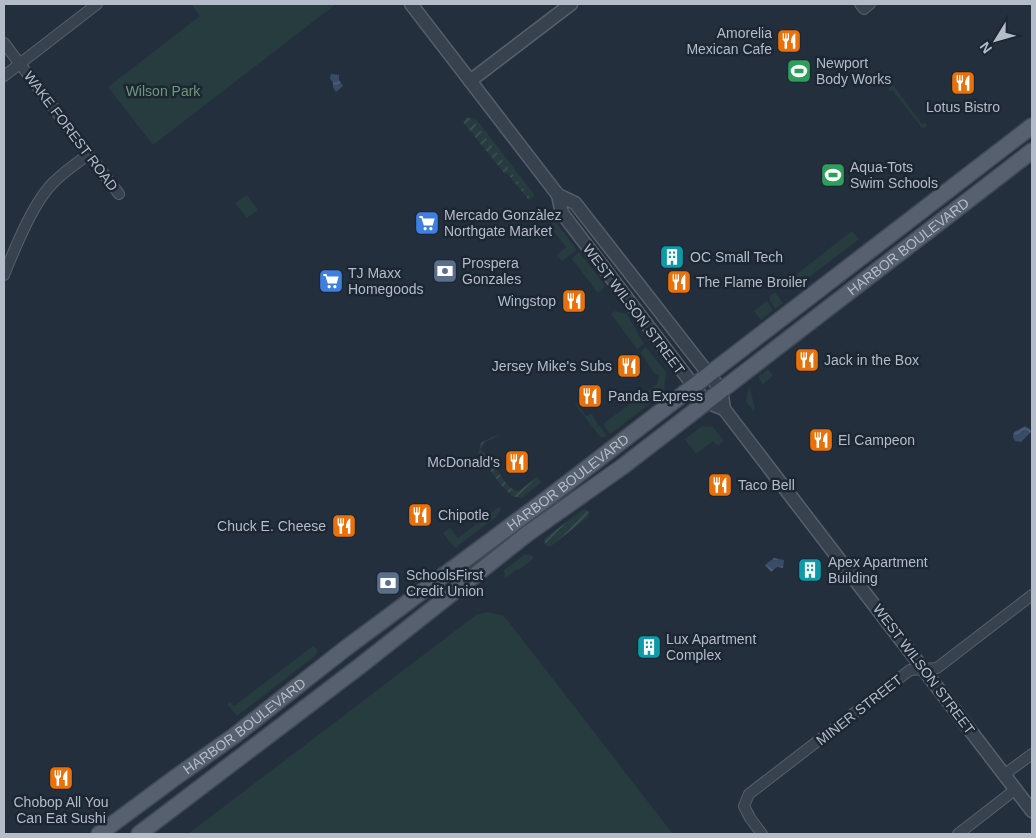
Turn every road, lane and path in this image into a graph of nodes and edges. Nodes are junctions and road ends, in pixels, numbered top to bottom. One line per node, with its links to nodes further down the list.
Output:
1 (97, 4): 7 (street)
2 (411, 4): 9 (street, WEST WILSON STREET)
3 (571, 4): 9 (street)
4 (860, 4): 5 (street)
5 (870, 4)
6 (4, 43): 7 (street, WAKE FOREST ROAD)
7 (20, 64): 8 (street); 12 (street, WAKE FOREST ROAD)
8 (4, 76)
9 (470, 81): 14 (street, WEST WILSON STREET)
10 (1032, 126): 16 (main road, HARBOR BOULEVARD)
11 (1032, 151): 18 (main road, HARBOR BOULEVARD)
12 (88, 155): 13 (street, WAKE FOREST ROAD); 15 (street)
13 (119, 194)
14 (558, 196): 16 (street, WEST WILSON STREET); 17 (street, WEST WILSON STREET)
15 (4, 275)
16 (708, 375): 17 (main road, HARBOR BOULEVARD); 18 (street, WEST WILSON STREET)
17 (693, 386): 19 (street, WEST WILSON STREET); 27 (main road, HARBOR BOULEVARD)
18 (721, 390): 19 (main road, HARBOR BOULEVARD); 20 (street, WEST WILSON STREET)
19 (706, 402): 20 (street, WEST WILSON STREET); 28 (main road, HARBOR BOULEVARD)
20 (724, 409): 22 (street, WEST WILSON STREET)
21 (1032, 595): 22 (street, MINER STREET)
22 (924, 669): 24 (street, WEST WILSON STREET); 29 (street, MINER STREET)
23 (1032, 754): 24 (street)
24 (1004, 774): 25 (street, WEST WILSON STREET)
25 (1016, 790): 26 (street, WEST WILSON STREET); 30 (street)
26 (1032, 811)
27 (99, 834)
28 (139, 834)
29 (762, 834)
30 (958, 834)

